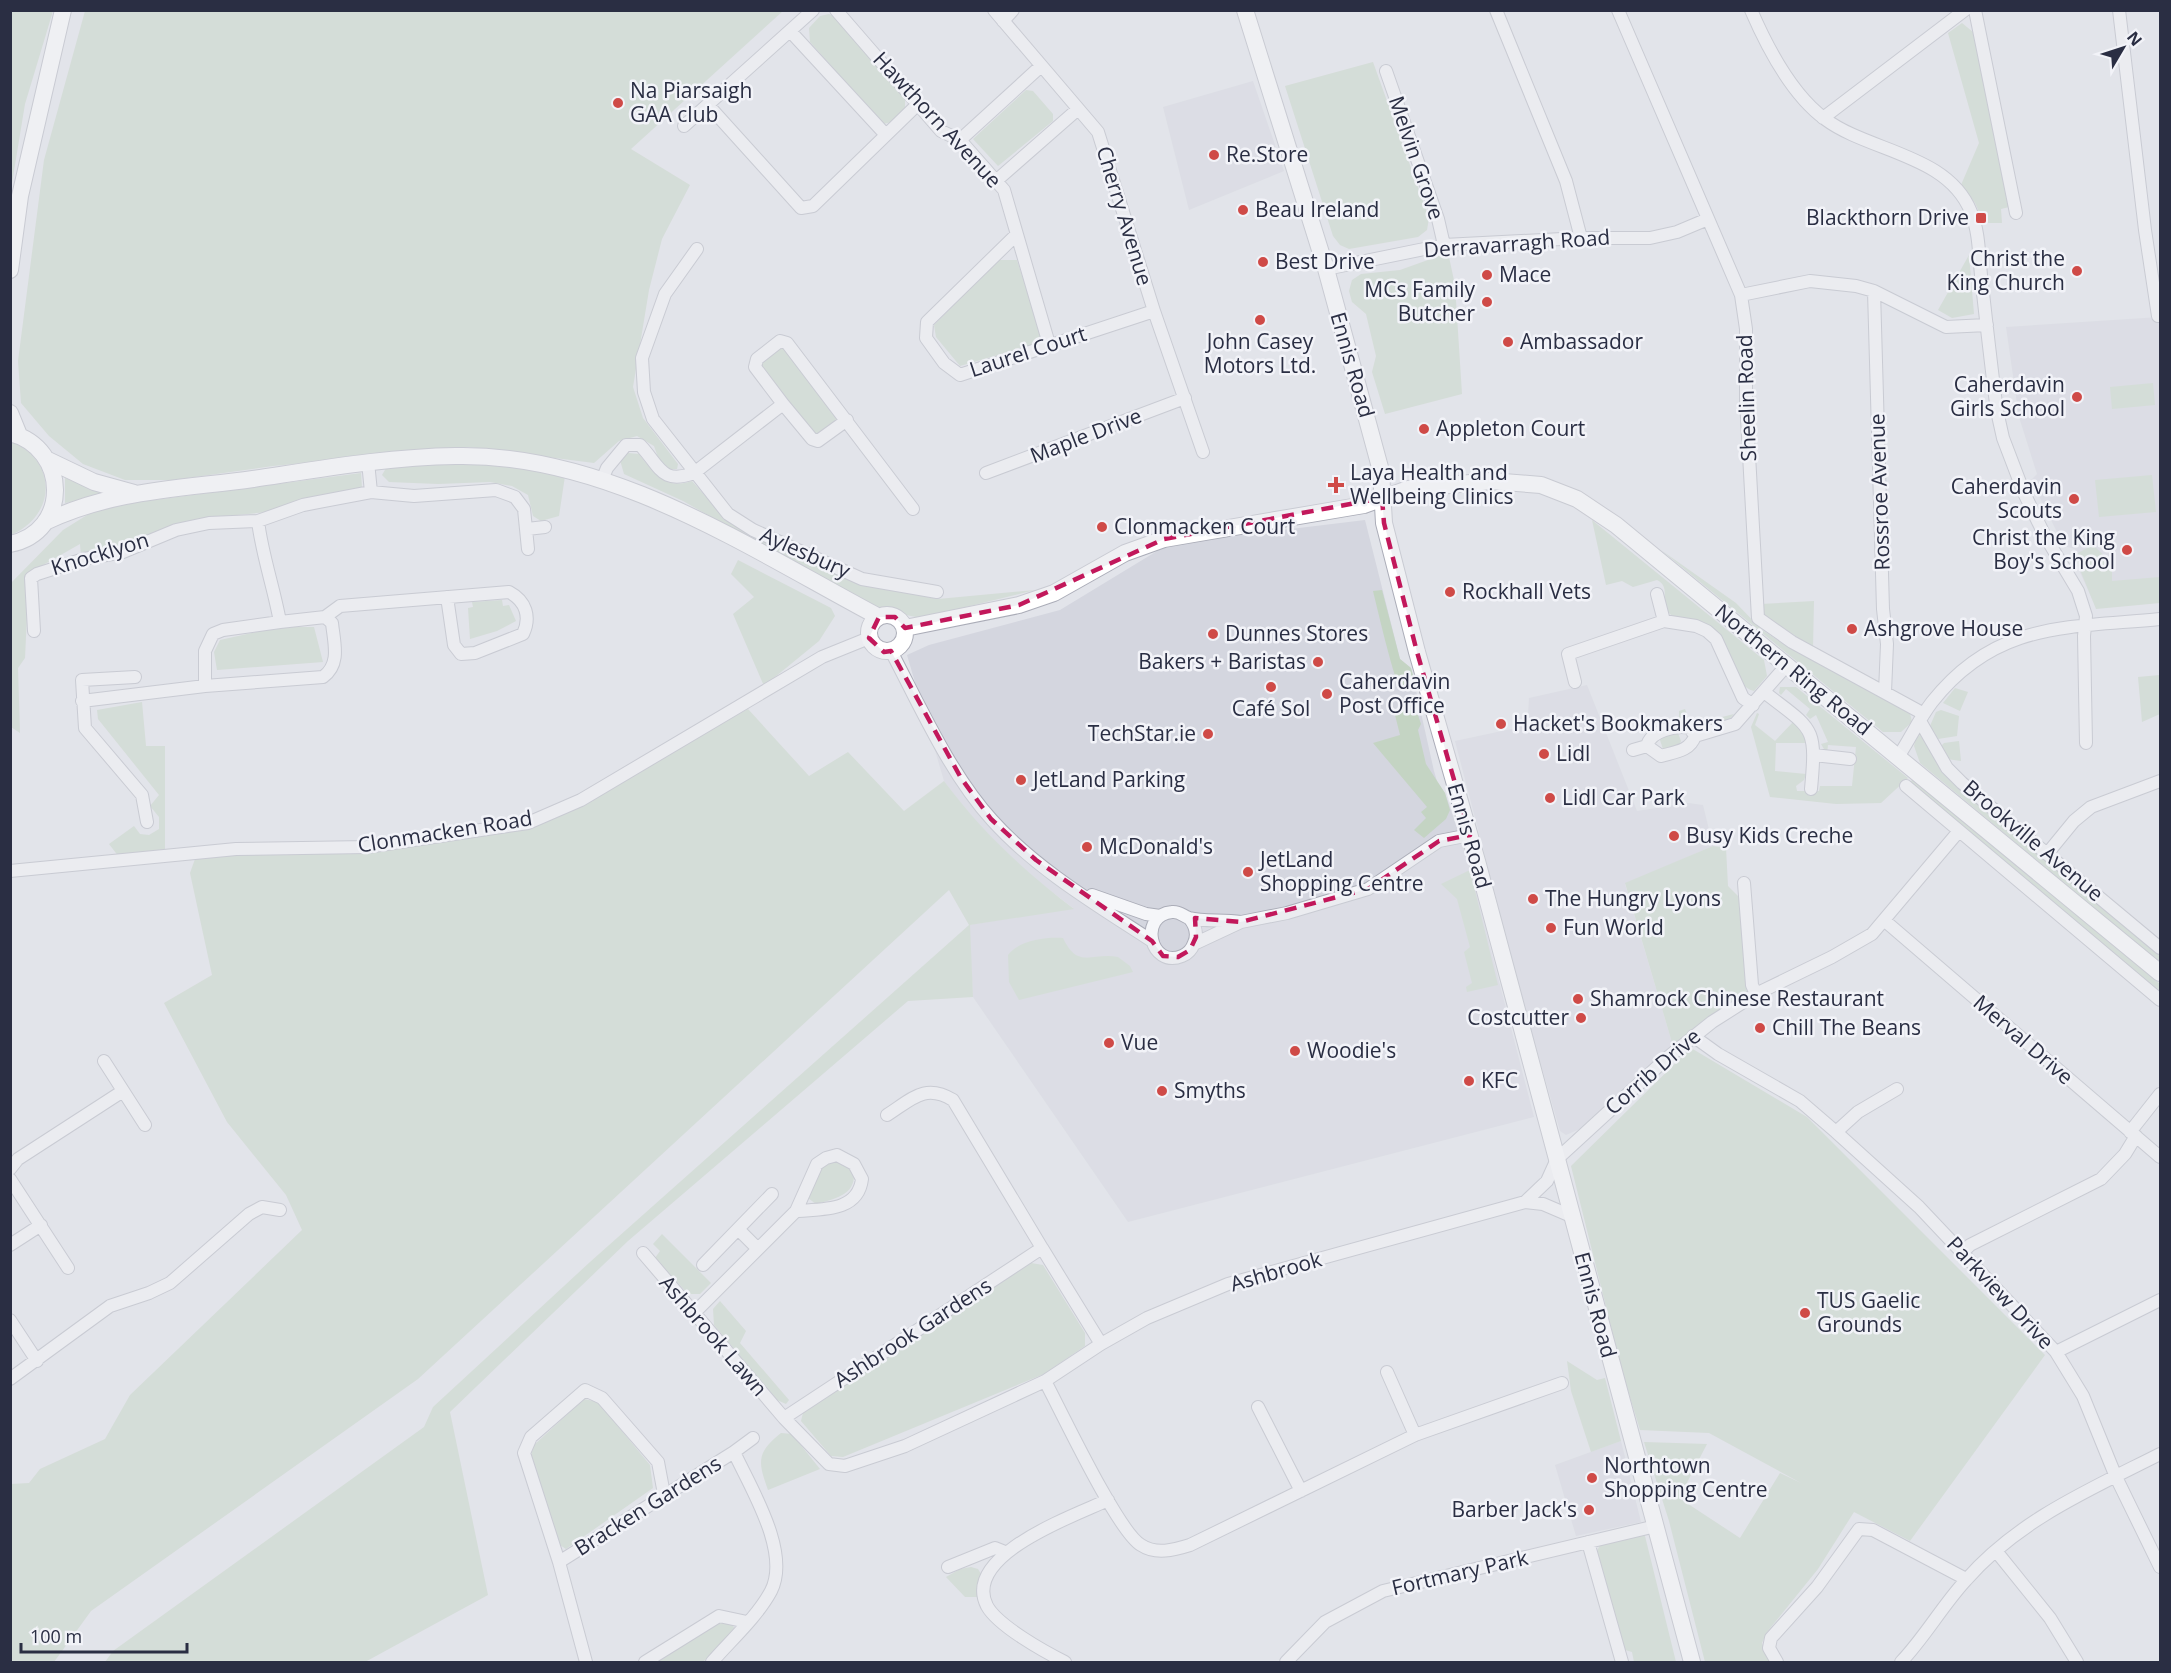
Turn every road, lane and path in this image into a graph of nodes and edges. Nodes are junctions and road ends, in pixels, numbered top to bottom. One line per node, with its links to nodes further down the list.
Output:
1 (63, 10): 34 (main road)
2 (813, 10): 14 (street)
3 (836, 10): 17 (street, Hawthorn Avenue)
4 (994, 10): 13 (street, Cherry Avenue)
5 (1013, 10): 13 (street)
6 (1245, 10): 33 (main road, Ennis Road)
7 (1496, 10): 28 (street)
8 (1618, 10): 26 (street, Sheelin Road)
9 (1751, 10): 20 (street)
10 (1965, 10): 20 (street)
11 (1975, 10): 25 (street)
12 (2119, 10): 38 (street)
13 (1003, 21): 15 (street, Cherry Avenue)
14 (790, 31): 18 (street); 22 (street)
15 (1041, 66): 19 (street, Cherry Avenue); 23 (street)
16 (1386, 71): 29 (street, Melvin Grove)
17 (918, 104): 22 (street); 23 (street, Hawthorn Avenue)
18 (708, 105): 21 (street); 22 (street)
19 (1078, 109): 24 (street); 37 (street, Cherry Avenue)
20 (1823, 118): 39 (street)
21 (684, 126)
22 (886, 135)
23 (960, 140): 24 (street, Hawthorn Avenue)
24 (998, 180): 27 (street, Hawthorn Avenue)
25 (2016, 213)
26 (1708, 219): 28 (street, Derravarragh Road); 36 (street, Sheelin Road)
27 (1016, 235): 31 (street, Laurel Court); 32 (street, Hawthorn Avenue)
28 (1581, 238): 29 (street, Derravarragh Road)
29 (1444, 245): 33 (street, Derravarragh Road)
30 (697, 249): 49 (street, Aylesbury)
31 (1000, 249): 32 (street); 40 (street, Laurel Court)
32 (1023, 258): 40 (street, Hawthorn Avenue)
33 (1326, 269): 54 (main road, Ennis Road)
34 (10, 270)
35 (1874, 291): 36 (street); 39 (street); 79 (street, Rossroe Avenue)
36 (1741, 295): 79 (street, Sheelin Road)
37 (1154, 311): 40 (street, Laurel Court); 41 (street, Cherry Avenue)
38 (2158, 316)
39 (1987, 325): 69 (street)
40 (1049, 344)
41 (1185, 398): 46 (street, Cherry Avenue); 50 (street, Maple Drive)
42 (783, 404): 44 (street); 44 (street); 49 (street)
43 (10, 413): 45 (main road)
44 (847, 420): 55 (street)
45 (15, 434): 47 (main road)
46 (1203, 452)
47 (48, 460): 53 (main road); 57 (main road)
48 (368, 462): 51 (main road); 52 (street); 53 (main road)
49 (694, 473): 51 (street); 62 (street, Aylesbury)
50 (986, 473)
51 (602, 480): 71 (main road)
52 (371, 492): 56 (street, Knocklyon); 59 (street, Knocklyon)
53 (135, 493): 57 (main road)
54 (1382, 498): 70 (main road); 74 (main road, Northern Ring Road); 95 (main road, Ennis Road)
55 (913, 509)
56 (258, 521): 68 (street); 72 (street, Knocklyon)
57 (45, 522): 60 (main road)
58 (545, 527): 59 (street)
59 (526, 529): 61 (street, Knocklyon)
60 (13, 548)
61 (528, 549)
62 (937, 592)
63 (1657, 594): 67 (street)
64 (447, 597): 64 (street); 65 (street)
65 (325, 617): 68 (street); 77 (street)
66 (2160, 619): 69 (street)
67 (1664, 621): 76 (street); 81 (street)
68 (280, 622): 77 (street)
69 (2086, 626): 82 (street); 84 (street)
70 (905, 628): 71 (main road); 73 (main road)
71 (872, 629): 73 (main road); 97 (street, Clonmacken Road)
72 (34, 631)
73 (891, 651): 99 (street)
74 (1787, 665): 78 (street); 88 (main road, Northern Ring Road)
75 (135, 677): 80 (street)
76 (1575, 682)
77 (205, 686): 80 (street)
78 (1764, 692): 81 (street); 87 (street)
79 (1885, 692): 82 (street, Sheelin Road)
80 (82, 701): 93 (street)
81 (1753, 705): 83 (street)
82 (1922, 718): 88 (street); 96 (street, Brookville Avenue)
83 (1695, 736): 85 (street); 85 (street)
84 (2086, 743)
85 (1647, 746): 86 (street)
86 (1633, 750)
87 (1814, 755): 89 (street); 92 (street)
88 (1898, 757): 107 (main road, Northern Ring Road)
89 (1850, 759)
90 (2160, 781): 96 (street)
91 (1906, 786): 94 (street, Brookville Avenue)
92 (1811, 789)
93 (147, 822)
94 (1959, 831): 102 (street, Corrib Drive); 109 (street, Brookville Avenue)
95 (1470, 835): 103 (street); 120 (main road, Ennis Road)
96 (2047, 854): 106 (street, Brookville Avenue)
97 (10, 871)
98 (1744, 883): 108 (street)
99 (1069, 885): 100 (street); 104 (street)
100 (1160, 916): 101 (street); 104 (street)
101 (1189, 918): 103 (street); 105 (street)
102 (1885, 921): 108 (street, Corrib Drive); 118 (street, Merval Drive)
103 (1241, 922): 105 (street)
104 (1152, 942): 105 (street)
105 (1194, 944)
106 (2160, 948)
107 (2160, 973)
108 (1756, 994): 110 (street, Corrib Drive)
109 (2160, 1000)
110 (1693, 1036): 117 (street, Parkview Drive); 120 (street, Corrib Drive)
111 (104, 1061): 113 (street)
112 (1897, 1089): 117 (street)
113 (123, 1091): 116 (street); 121 (street)
114 (2160, 1094): 118 (street)
115 (887, 1115): 131 (street)
116 (145, 1125)
117 (1836, 1132): 133 (street, Parkview Drive)
118 (2133, 1134): 119 (street, Merval Drive); 133 (street)
119 (2160, 1157)
120 (1557, 1159): 124 (street, Ashbrook); 127 (main road, Ennis Road)
121 (10, 1169)
122 (10, 1179): 128 (street)
123 (772, 1194): 129 (street)
124 (1525, 1202): 127 (street, Ashbrook); 140 (street, Ashbrook)
125 (280, 1210): 142 (street)
126 (796, 1211): 126 (street); 132 (street)
127 (1571, 1216): 157 (main road, Ennis Road)
128 (41, 1226): 130 (street); 136 (street)
129 (738, 1229): 132 (street); 135 (street)
130 (10, 1245)
131 (1042, 1248): 140 (street); 148 (street, Ashbrook Gardens)
132 (758, 1249): 138 (street)
133 (1963, 1252): 141 (street, Parkview Drive)
134 (643, 1253): 138 (street, Ashbrook Lawn)
135 (703, 1265)
136 (68, 1268)
137 (2160, 1300): 141 (street)
138 (693, 1314): 148 (street, Ashbrook Lawn)
139 (10, 1320): 142 (street)
140 (1101, 1344): 145 (street, Ashbrook)
141 (2056, 1352): 153 (street, Parkview Drive)
142 (37, 1361): 144 (street)
143 (1387, 1372): 149 (street)
144 (10, 1379)
145 (1045, 1382): 148 (street, Ashbrook); 156 (street)
146 (1562, 1383): 149 (street)
147 (1258, 1407): 154 (street)
148 (784, 1418)
149 (1415, 1435): 154 (street)
150 (753, 1438): 151 (street, Bracken Gardens)
151 (734, 1452): 155 (street, Bracken Gardens); 167 (street, Bracken Gardens)
152 (2160, 1454): 153 (street)
153 (2116, 1477): 159 (street); 164 (street, Parkview Drive)
154 (1301, 1491): 156 (street)
155 (664, 1494): 162 (street, Bracken Gardens); 162 (street)
156 (1108, 1500): 160 (street)
157 (1656, 1526): 158 (street, Fortmary Park); 175 (main road, Ennis Road)
158 (1588, 1542): 173 (street, Fortmary Park); 174 (street)
159 (1996, 1551): 166 (street); 177 (street)
160 (1005, 1552): 161 (street); 165 (street)
161 (970, 1558): 163 (street); 165 (street)
162 (559, 1563): 169 (street, Bracken Gardens)
163 (948, 1567)
164 (2160, 1567)
165 (990, 1568): 172 (street)
166 (1966, 1579): 168 (street); 176 (street)
167 (747, 1622): 170 (street); 171 (street, Bracken Gardens)
168 (1907, 1660)
169 (586, 1662)
170 (645, 1662)
171 (712, 1662)
172 (1065, 1662)
173 (1286, 1662)
174 (1623, 1662)
175 (1692, 1662)
176 (1778, 1662)
177 (2077, 1662)

